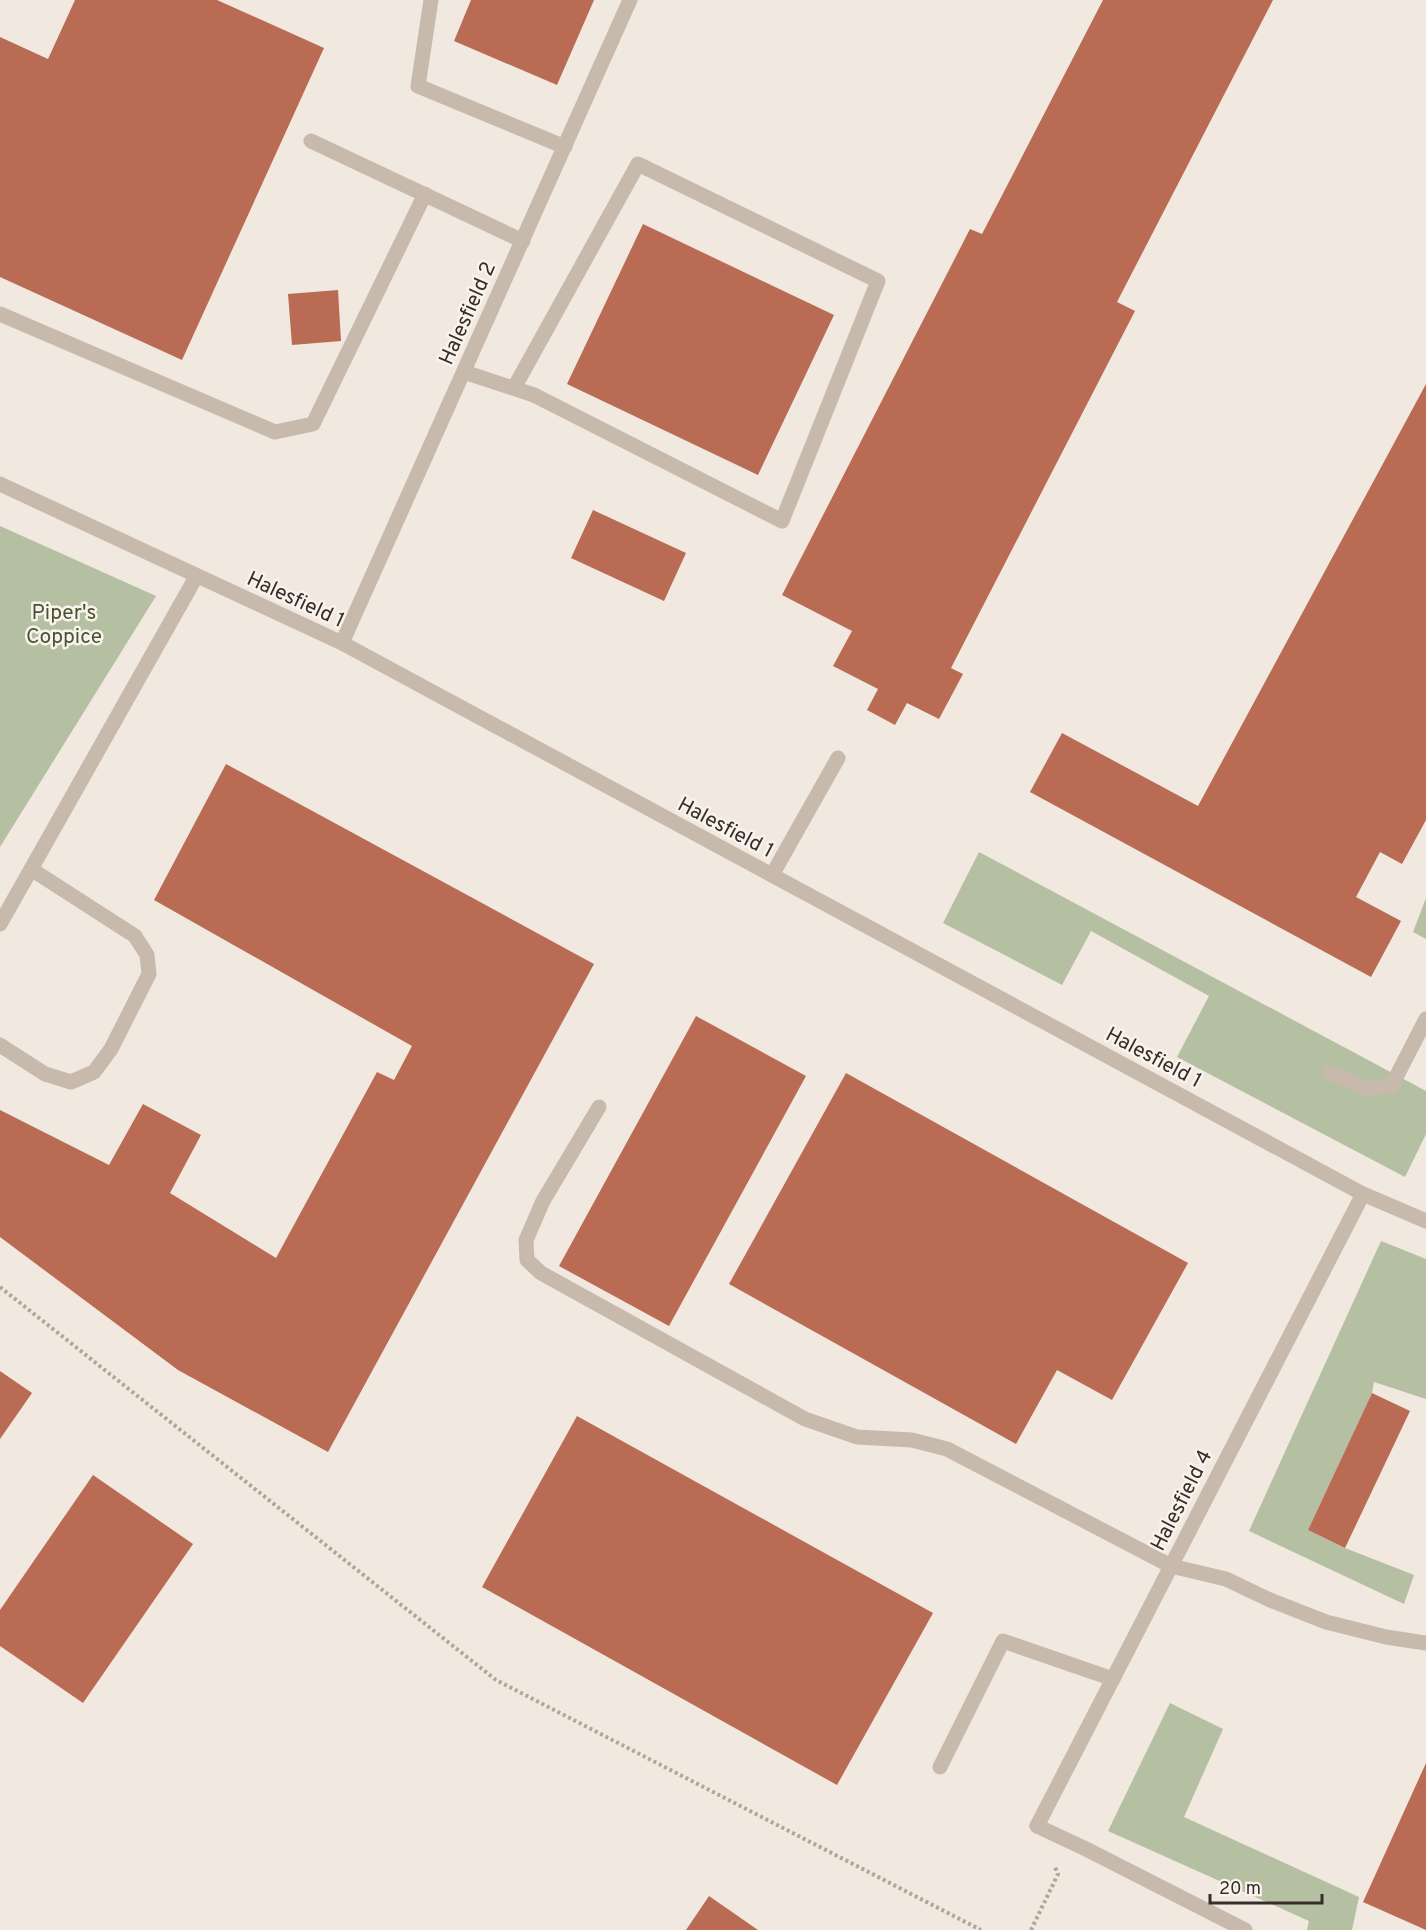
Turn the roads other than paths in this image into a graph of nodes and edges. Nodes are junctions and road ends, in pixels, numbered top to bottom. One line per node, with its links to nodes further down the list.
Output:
1 (431, 0): 4 (street)
2 (630, 0): 4 (street, Halesfield 2)
3 (311, 141): 5 (street)
4 (565, 147): 6 (street, Halesfield 2)
5 (425, 194): 6 (street); 7 (street)
6 (523, 241): 8 (street, Halesfield 2)
7 (0, 314)
8 (464, 372): 9 (street); 12 (street, Halesfield 2)
9 (514, 388): 9 (street)
10 (0, 484): 11 (street, Halesfield 1)
11 (196, 577): 12 (street, Halesfield 1); 14 (street)
12 (342, 644): 15 (street, Halesfield 1)
13 (838, 758): 15 (street)
14 (31, 869): 16 (street); 18 (street)
15 (772, 875): 21 (street, Halesfield 1)
16 (0, 924)
17 (1426, 1020): 19 (street)
18 (0, 1045)
19 (1331, 1073)
20 (599, 1107): 23 (street)
21 (1363, 1194): 22 (street, Halesfield 1); 23 (street, Halesfield 4)
22 (1426, 1221)
23 (1171, 1566): 24 (street); 25 (street, Halesfield 4)
24 (1426, 1643)
25 (1113, 1679): 26 (street); 27 (street, Halesfield 4)
26 (940, 1767)
27 (1245, 1930)

